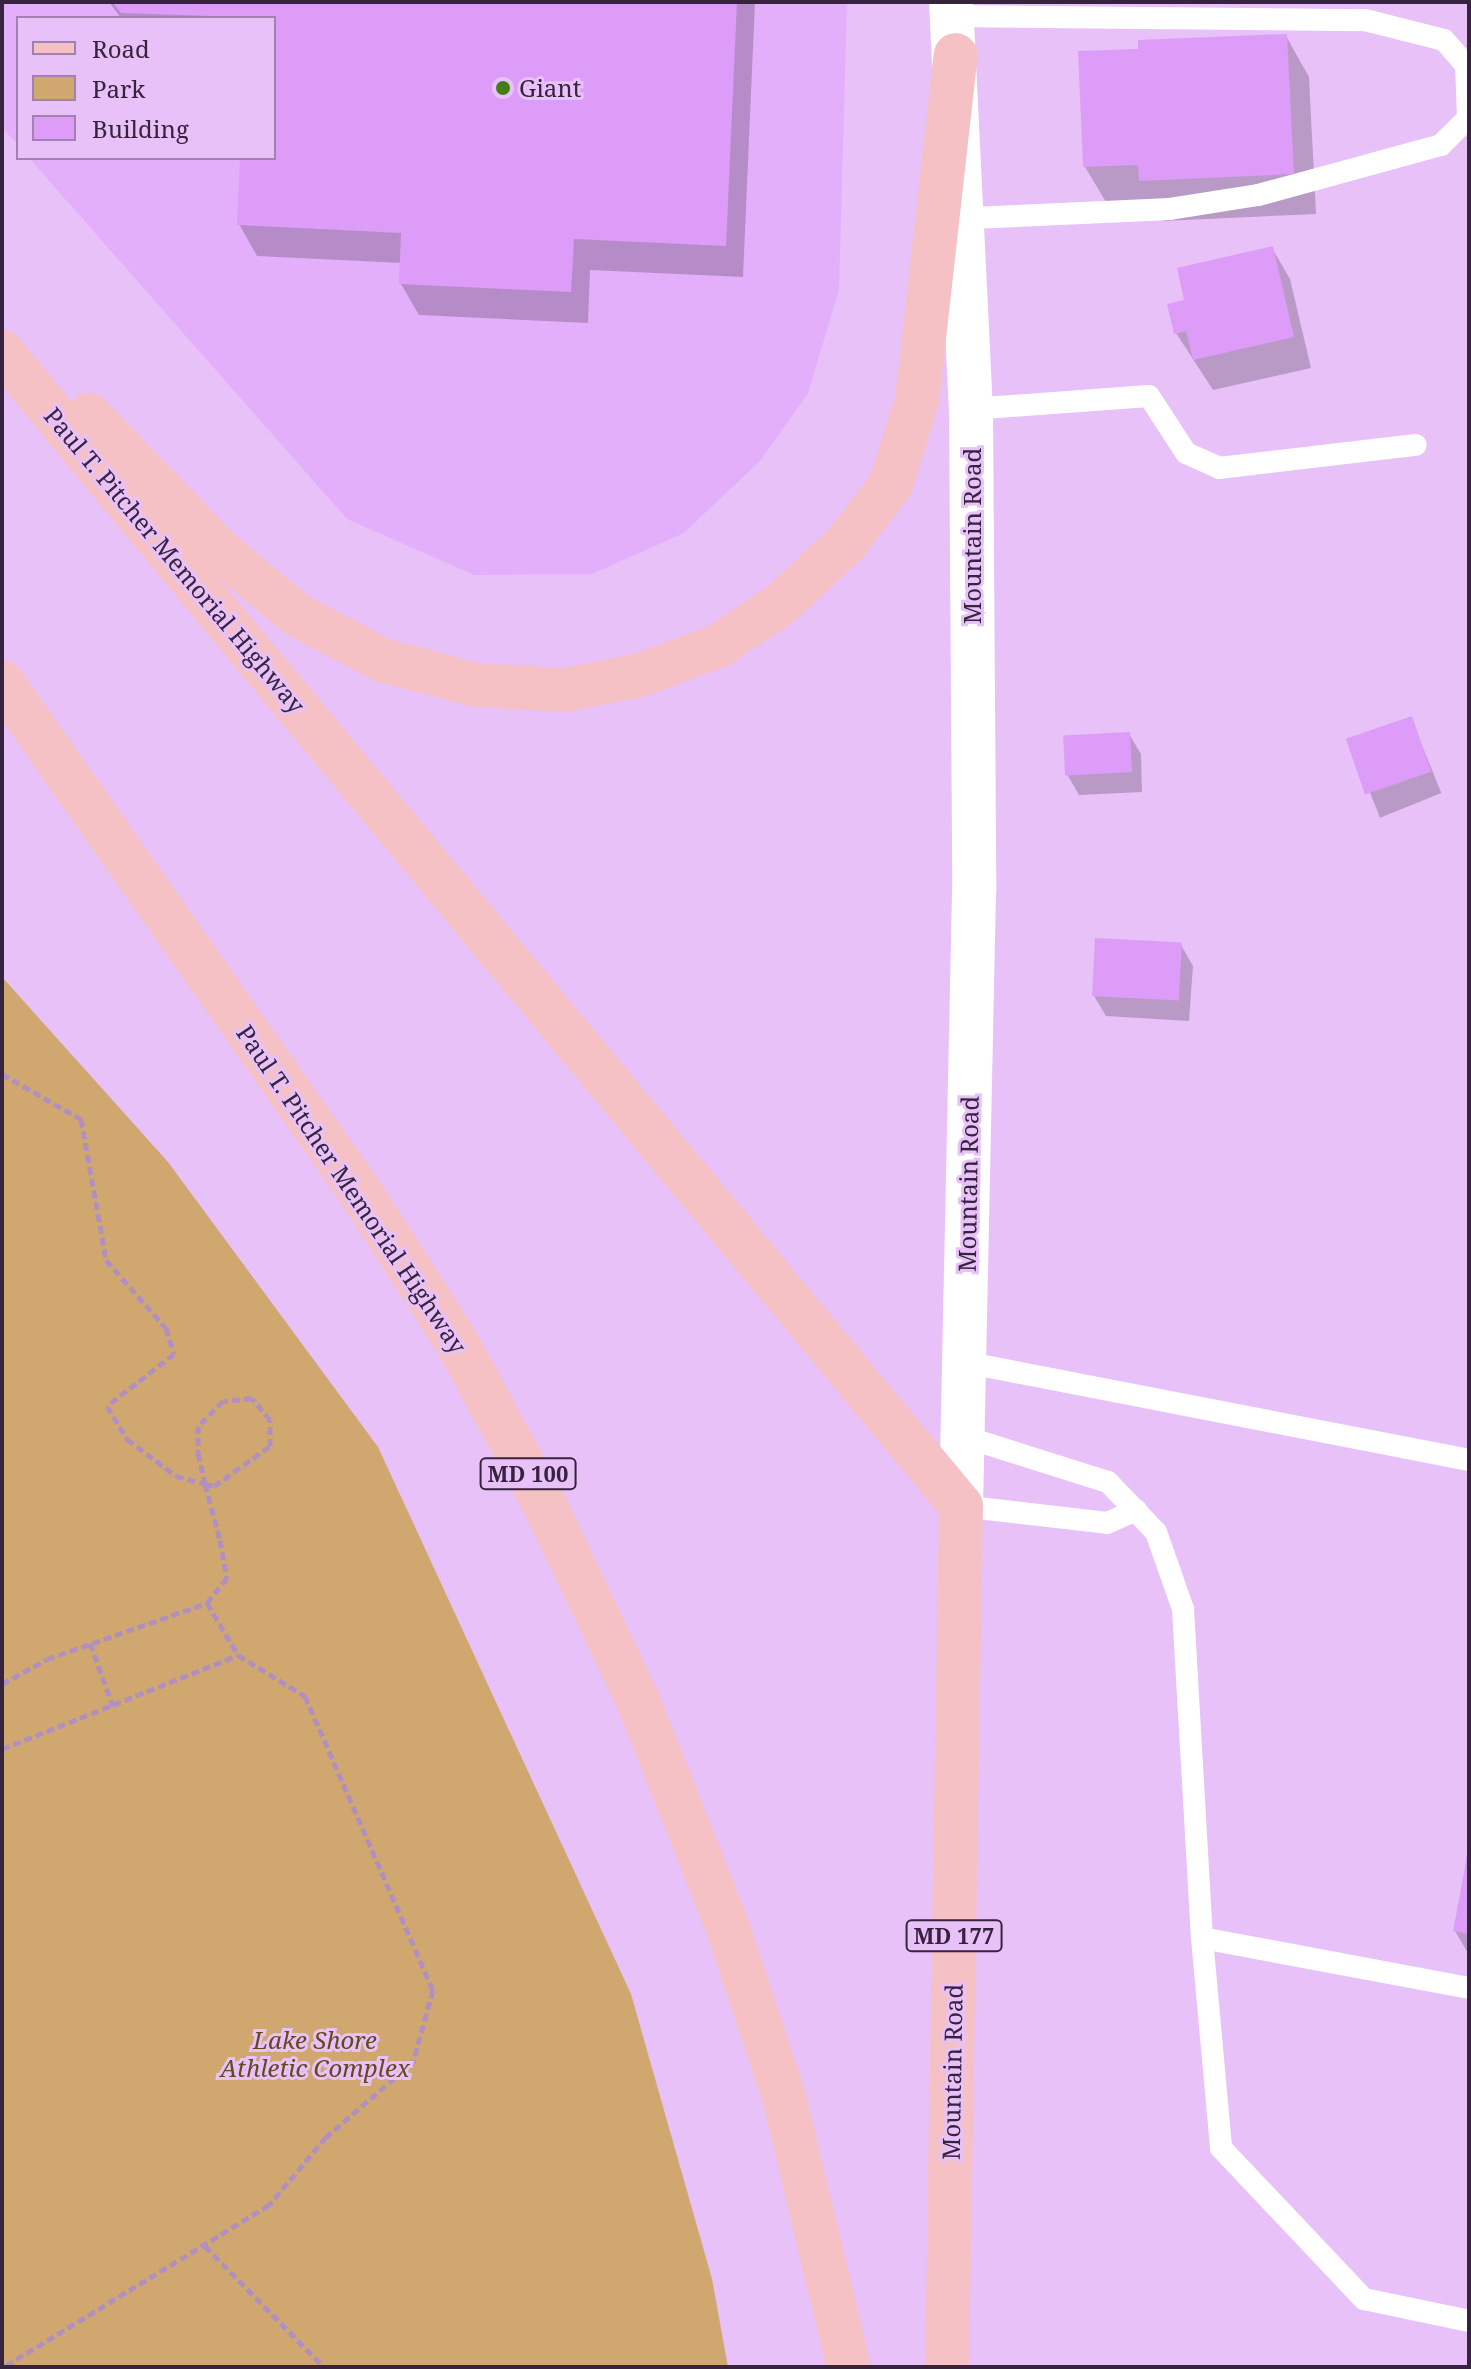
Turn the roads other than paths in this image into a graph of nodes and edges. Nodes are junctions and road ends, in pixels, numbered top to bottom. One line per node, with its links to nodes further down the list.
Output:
1 (953, 24): 2 (main road); 2 (lane)
2 (950, 219): 3 (main road); 5 (main road, Mountain Road / MD 177)
3 (2, 325)
4 (2, 352): 11 (main road, Paul T. Pitcher Memorial Highway)
5 (971, 409): 6 (lane); 8 (main road, Mountain Road / MD 177)
6 (1416, 445)
7 (2, 682): 16 (main road, Paul T. Pitcher Memorial Highway / MD 100)
8 (964, 1362): 9 (main road, Mountain Road / MD 177); 10 (lane)
9 (959, 1435): 11 (main road, Mountain Road / MD 177); 12 (lane)
10 (1469, 1460)
11 (961, 1506): 12 (lane); 17 (main road, Mountain Road / MD 177)
12 (1136, 1510): 13 (lane)
13 (1202, 1938): 14 (lane); 15 (lane)
14 (1469, 1988)
15 (1469, 2321)
16 (849, 2367)
17 (947, 2367)

